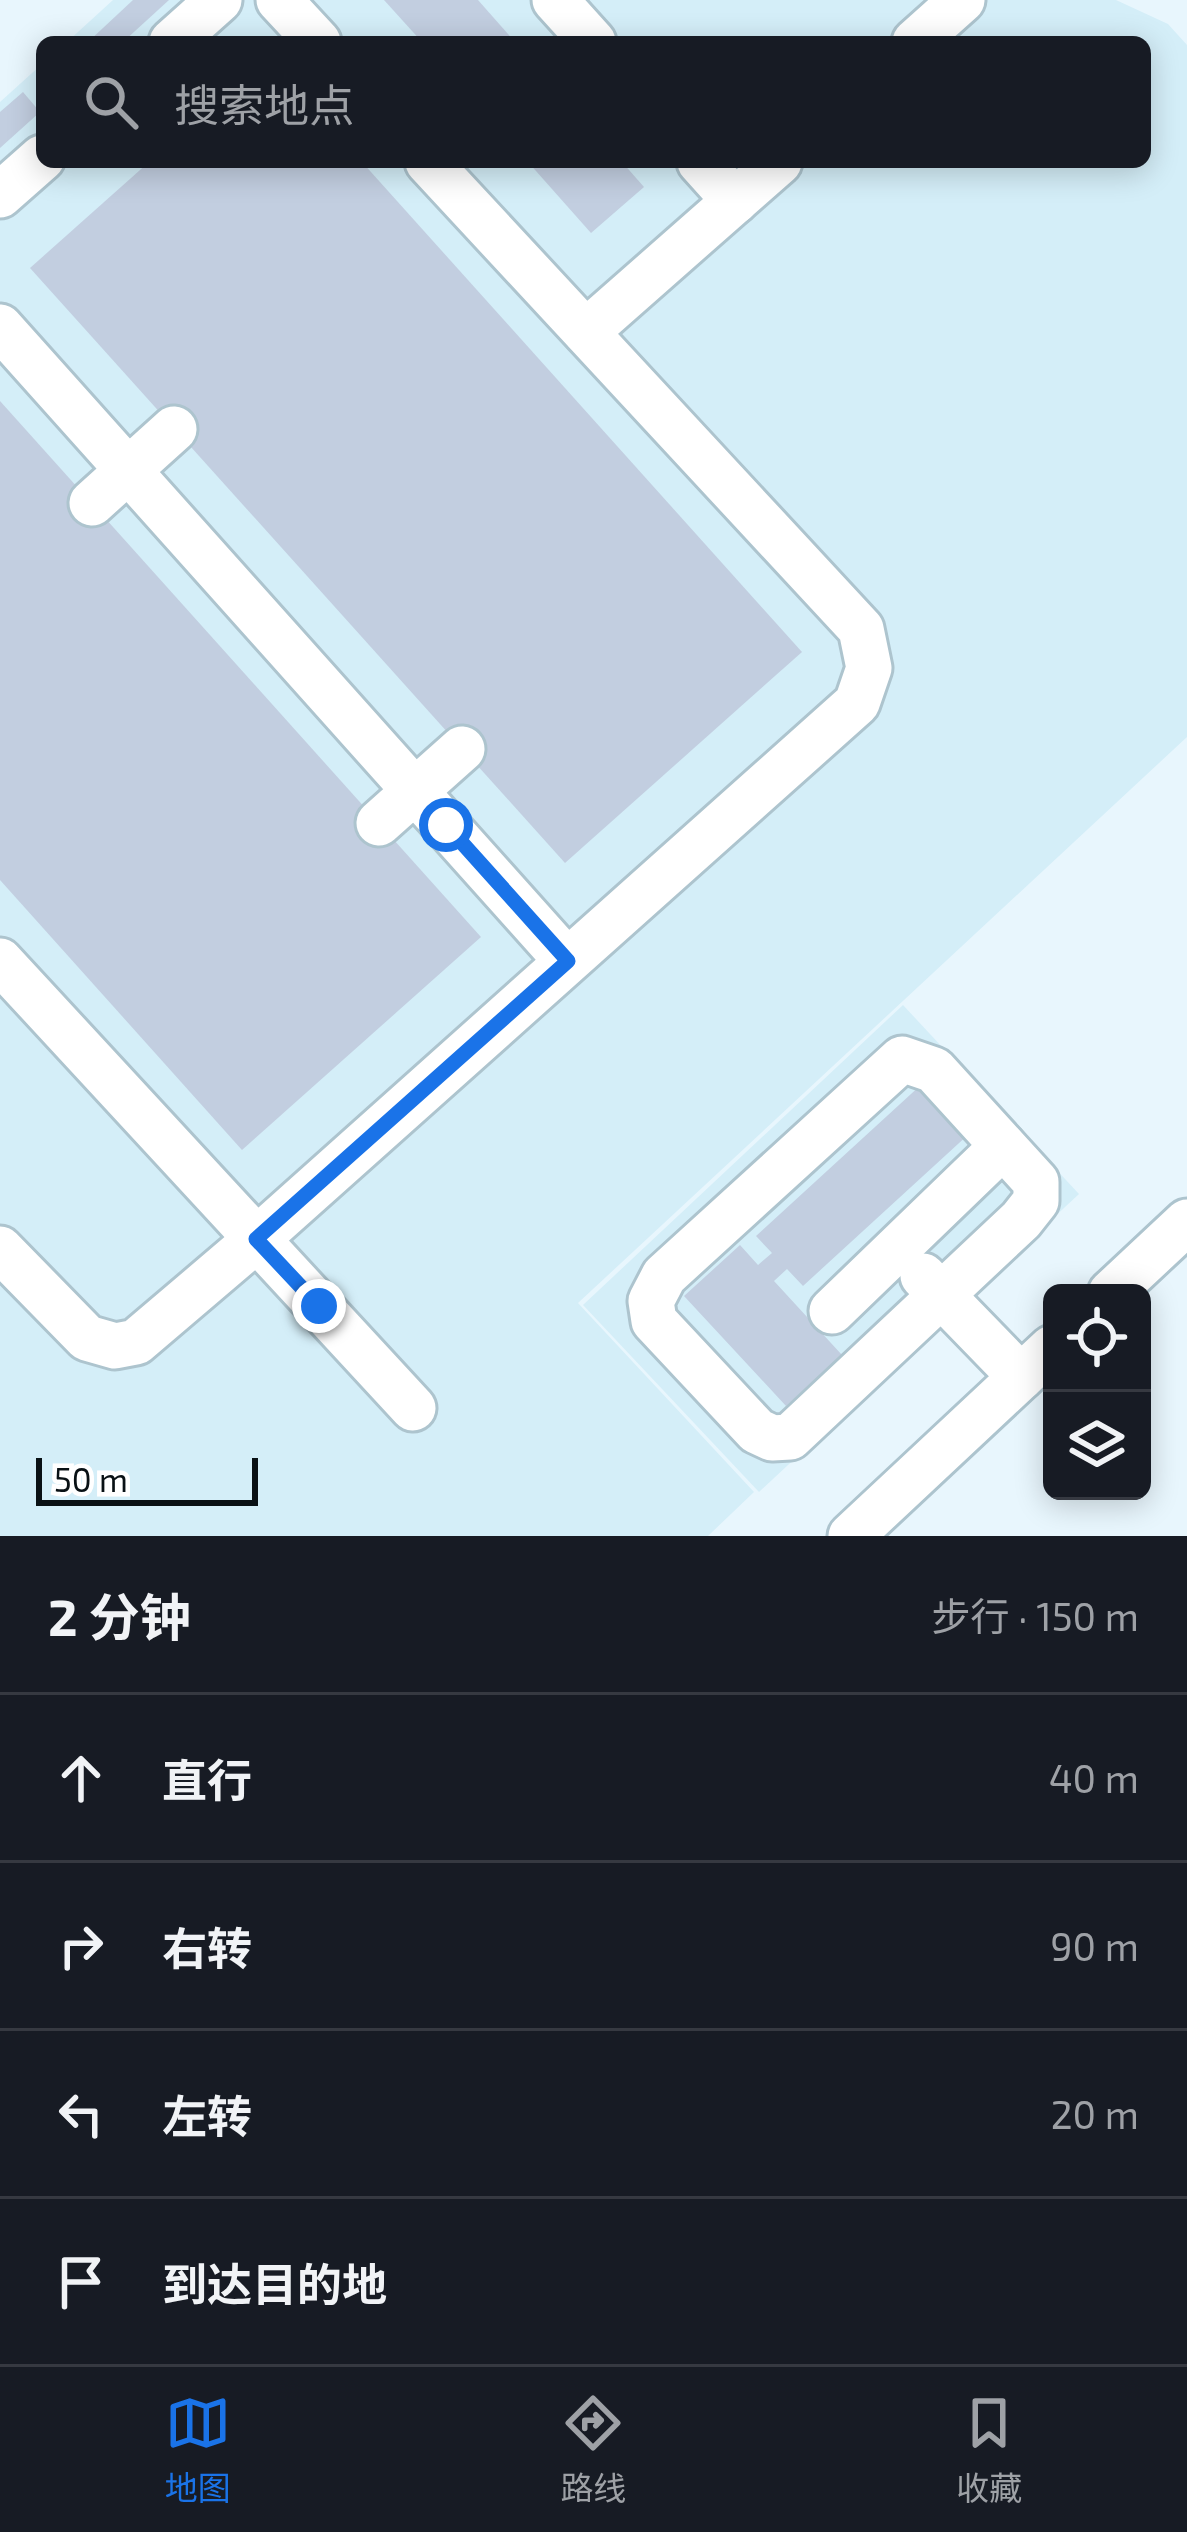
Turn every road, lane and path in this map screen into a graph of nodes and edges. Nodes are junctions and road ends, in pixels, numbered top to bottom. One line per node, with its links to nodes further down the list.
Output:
1 (220, 0): 5 (street)
2 (279, 0): 6 (street)
3 (555, 0): 7 (street)
4 (962, 0): 8 (street)
5 (179, 36)
6 (312, 36)
7 (588, 36)
8 (922, 36)
9 (36, 163): 13 (street)
10 (434, 168): 16 (street)
11 (705, 168): 14 (street)
12 (772, 168): 14 (street)
13 (0, 195)
14 (735, 201): 16 (street)
15 (0, 327): 18 (street)
16 (586, 332): 24 (street)
17 (174, 429): 18 (street)
18 (128, 470): 19 (street); 21 (street)
19 (92, 503)
20 (462, 749): 21 (street)
21 (415, 791): 22 (street); 24 (street)
22 (379, 823)
23 (0, 961): 27 (street)
24 (568, 961): 27 (street)
25 (1004, 1146): 28 (street); 33 (street); 33 (street)
26 (1187, 1222): 31 (street)
27 (256, 1239): 29 (street); 36 (street)
28 (897, 1248): 33 (street); 34 (street)
29 (0, 1249)
30 (1187, 1252): 32 (street)
31 (1121, 1284)
32 (1151, 1286)
33 (941, 1294): 35 (street)
34 (832, 1310)
35 (1042, 1368): 37 (street); 38 (street)
36 (413, 1408)
37 (851, 1536)
38 (884, 1536)

